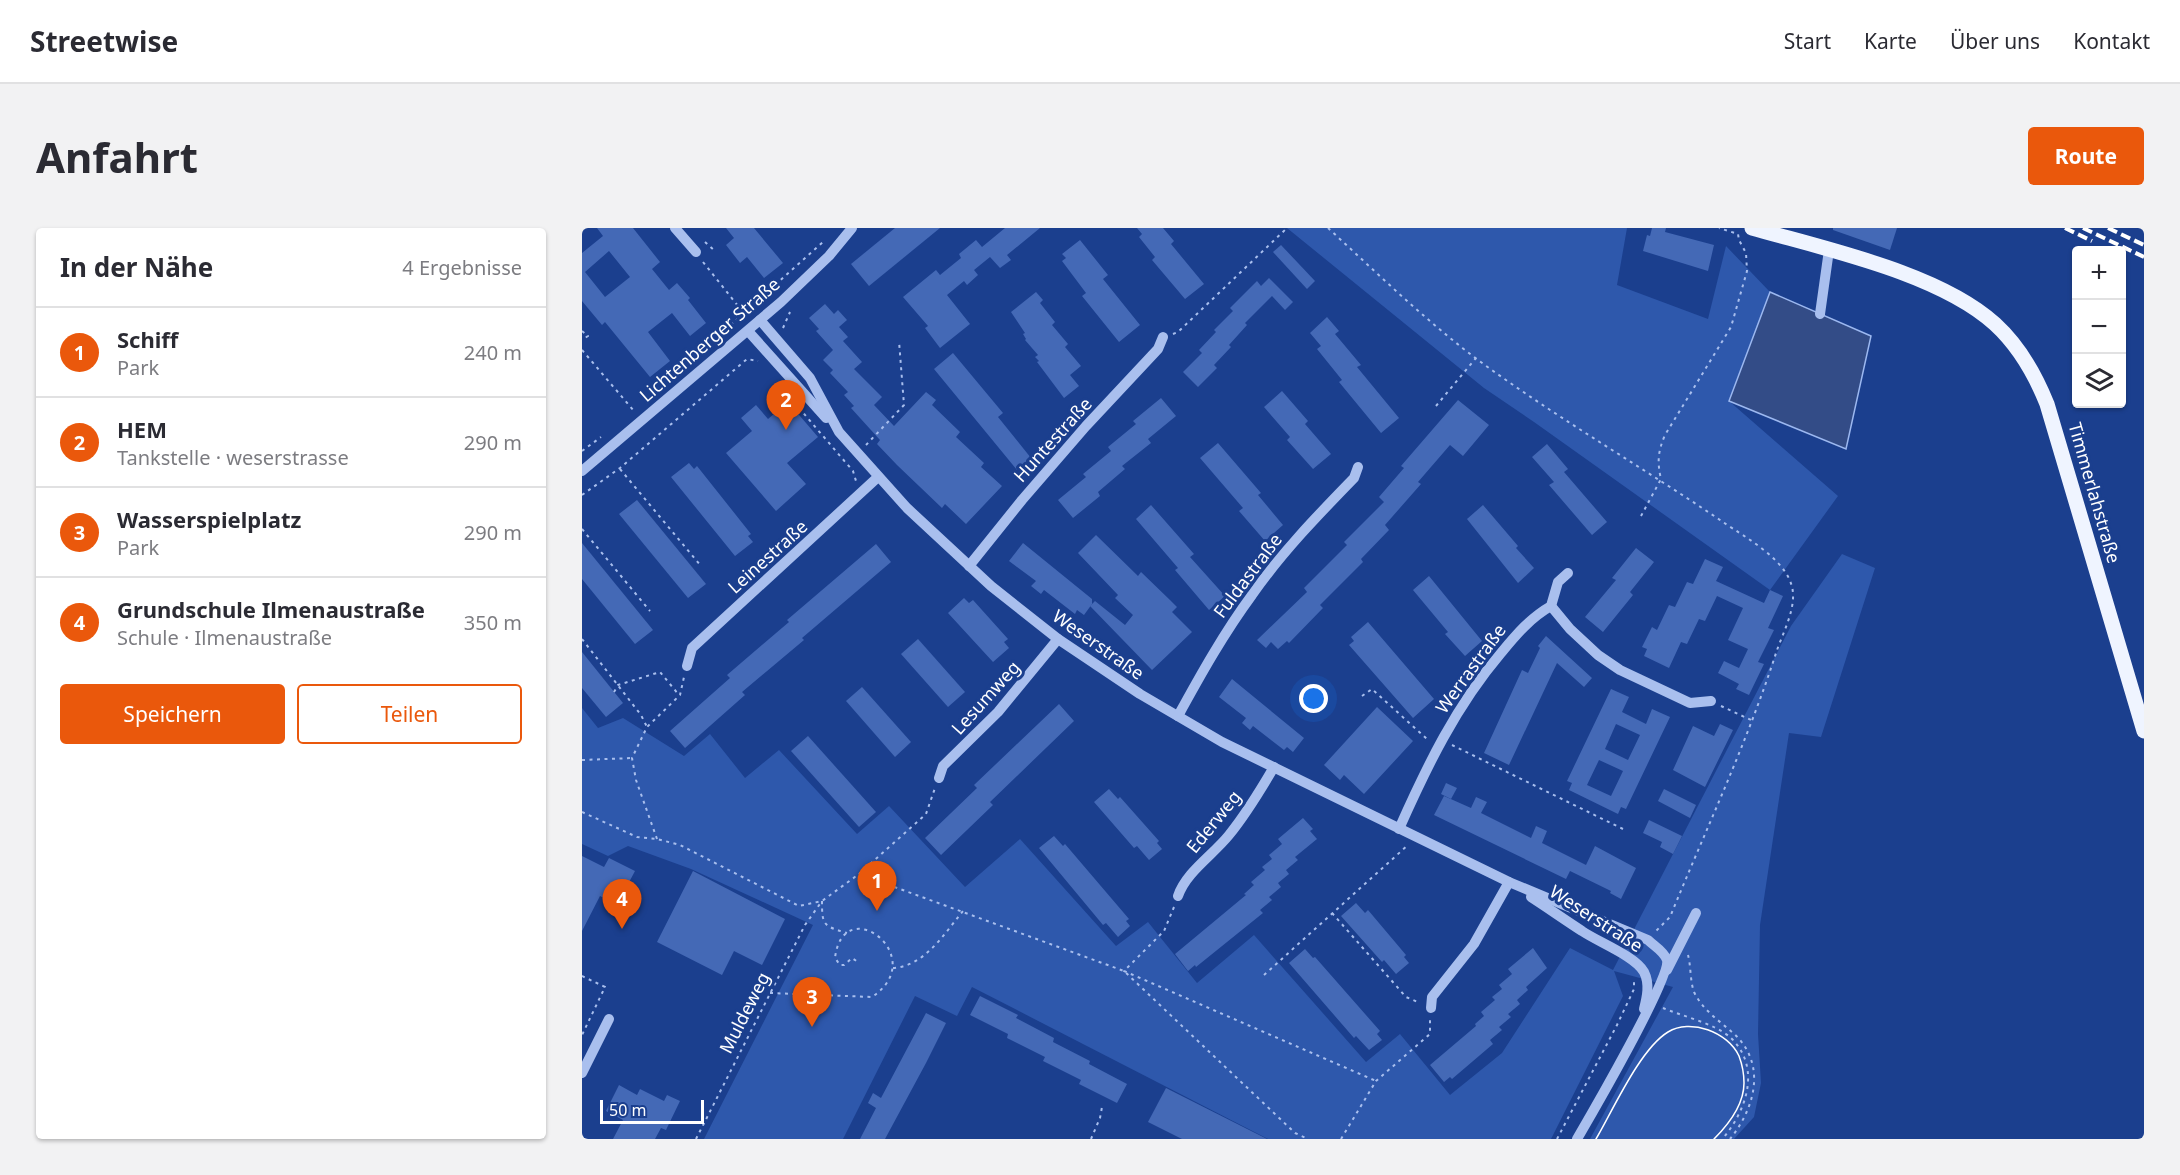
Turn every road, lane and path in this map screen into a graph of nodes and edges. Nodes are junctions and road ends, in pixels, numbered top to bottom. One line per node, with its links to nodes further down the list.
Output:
1 (675, 228): 9 (street)
2 (852, 228): 12 (street, Lichtenberger Straße)
3 (1287, 228): 14 (path)
4 (1328, 228): 18 (path)
5 (1719, 228): 30 (path)
6 (1752, 228): 8 (main road, Timmerlahstraße)
7 (828, 237): 10 (path)
8 (1829, 250): 11 (street); 51 (main road, Timmerlahstraße)
9 (696, 252): 10 (path)
10 (743, 312): 12 (path); 20 (path)
11 (1820, 314)
12 (754, 325): 23 (street, Lichtenberger Straße); 24 (street); 24 (street, Weserstraße)
13 (582, 331): 15 (path)
14 (1163, 337): 36 (street, Huntestraße)
15 (582, 340)
16 (899, 341): 25 (path)
17 (582, 350): 23 (path)
18 (1476, 358): 22 (path); 30 (path)
19 (758, 361): 27 (path)
20 (685, 366)
21 (794, 402): 31 (path)
22 (1436, 406)
23 (641, 420): 28 (street, Lichtenberger Straße)
24 (839, 432): 25 (street, Weserstraße)
25 (857, 453): 29 (street, Weserstraße)
26 (1358, 467): 48 (street, Fuldastraße)
27 (620, 468): 32 (path); 35 (path)
28 (582, 471)
29 (878, 477): 31 (street, Leinestraße); 36 (street, Weserstraße)
30 (1661, 479): 33 (path); 49 (path)
31 (865, 490): 42 (street, Leinestraße)
32 (582, 495)
33 (1641, 516)
34 (582, 529): 39 (path)
35 (701, 566)
36 (969, 566): 41 (street, Weserstraße)
37 (1568, 573): 38 (street)
38 (1551, 606): 47 (street); 52 (street, Werrastraße)
39 (650, 611)
40 (582, 639): 43 (path)
41 (1058, 639): 48 (street, Weserstraße); 56 (street, Lesumweg)
42 (687, 666): 45 (path)
43 (618, 685): 44 (path); 45 (path); 50 (path)
44 (614, 692)
45 (680, 695): 50 (path)
46 (1362, 696): 52 (path)
47 (1710, 701): 49 (path)
48 (1178, 716): 55 (street, Weserstraße)
49 (1751, 720): 69 (path)
50 (648, 727): 53 (path)
51 (2144, 731)
52 (1439, 744): 58 (street, Werrastraße); 59 (path)
53 (632, 758): 54 (path); 61 (path)
54 (582, 760)
55 (1274, 768): 58 (street, Weserstraße); 64 (street, Ederweg)
56 (939, 778): 62 (path)
57 (582, 812): 61 (path)
58 (1399, 829): 60 (street, Weserstraße)
59 (1627, 831)
60 (1416, 838): 63 (street, Weserstraße); 67 (path)
61 (657, 839): 65 (path)
62 (859, 874): 65 (path); 66 (path)
63 (1509, 882): 72 (street, Weserstraße); 74 (street, Weserstraße); 82 (street)
64 (1178, 896): 77 (path)
65 (822, 901): 70 (path); 80 (path, Muldeweg)
66 (963, 911): 75 (path); 77 (path)
67 (1332, 913): 78 (path); 82 (path)
68 (1696, 913): 71 (street)
69 (1670, 916): 71 (path); 72 (path)
70 (846, 933): 73 (path); 75 (path)
71 (1683, 938): 76 (street); 83 (path)
72 (1648, 940): 76 (street, Weserstraße)
73 (858, 962)
74 (1637, 964): 87 (street, Weserstraße); 98 (path)
75 (893, 968): 80 (path)
76 (1667, 970): 81 (street)
77 (1124, 971): 89 (path); 91 (path)
78 (1264, 975)
79 (582, 976): 86 (path)
80 (770, 993): 93 (path, Muldeweg)
81 (1652, 1004): 85 (path); 87 (street)
82 (1431, 1008): 89 (path)
83 (1713, 1018): 85 (path); 100 (path)
84 (609, 1019): 88 (street)
85 (1710, 1027): 92 (path)
86 (582, 1035)
87 (1627, 1048): 99 (street)
88 (582, 1073)
89 (1376, 1081): 97 (path)
90 (1102, 1107): 94 (path)
91 (1295, 1133): 95 (path); 96 (path)
92 (1724, 1137)
93 (696, 1139)
94 (1091, 1139)
95 (1291, 1139)
96 (1308, 1139)
97 (1341, 1139)
98 (1557, 1139)
99 (1577, 1139)
100 (1730, 1139)

